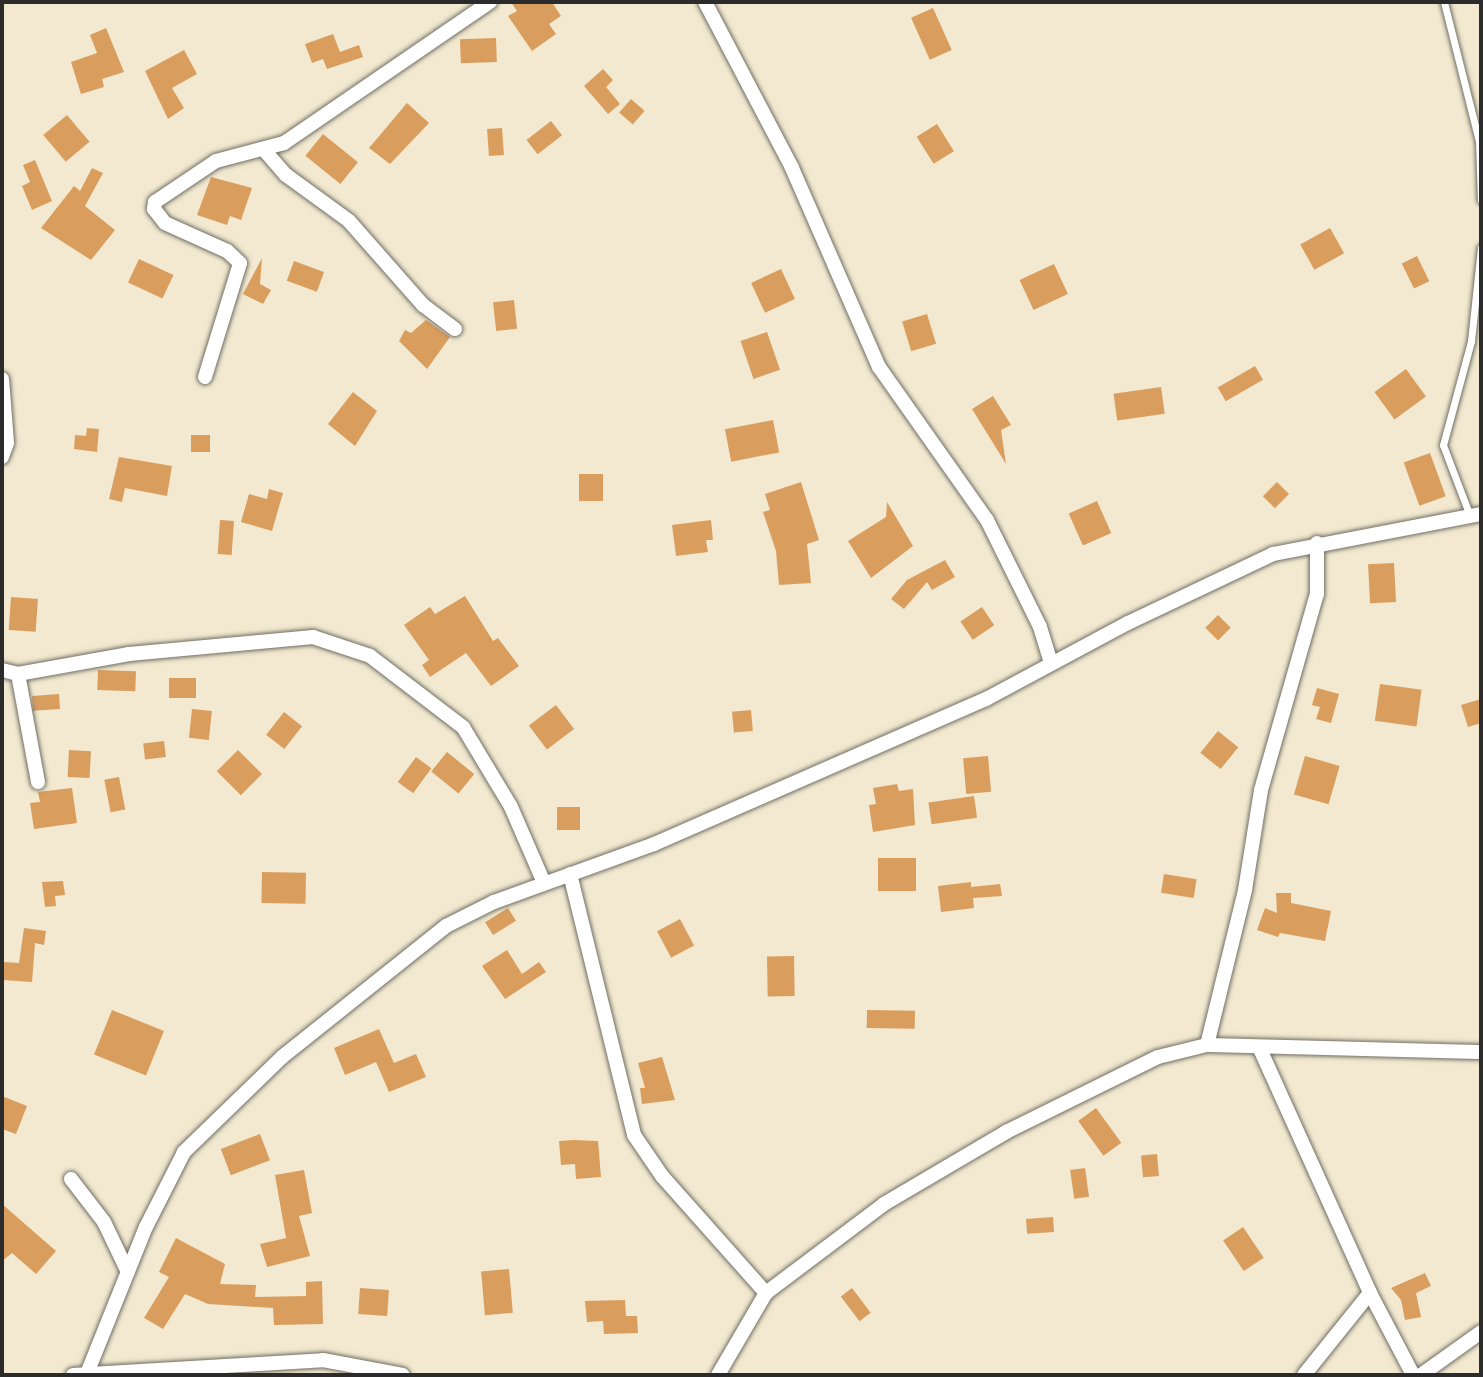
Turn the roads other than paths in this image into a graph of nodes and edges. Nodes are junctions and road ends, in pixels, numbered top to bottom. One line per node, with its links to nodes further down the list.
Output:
1 (490, 2): 4 (street)
2 (705, 2): 13 (street)
3 (1444, 2): 5 (lane)
4 (265, 151): 7 (street); 8 (street)
5 (1481, 200)
6 (1481, 248): 11 (lane)
7 (455, 329)
8 (205, 377)
9 (2, 379): 10 (street)
10 (2, 457)
11 (1476, 515): 12 (street)
12 (1317, 543): 13 (street); 19 (street)
13 (1051, 662): 17 (street)
14 (2, 670): 15 (street)
15 (18, 674): 16 (street); 18 (street)
16 (38, 782)
17 (570, 874): 18 (street); 24 (street)
18 (544, 883): 23 (street)
19 (1207, 1045): 20 (street); 24 (street)
20 (1260, 1049): 21 (street); 25 (street)
21 (1481, 1052)
22 (71, 1179): 23 (street)
23 (128, 1272): 27 (street)
24 (766, 1293): 30 (street)
25 (1370, 1293): 31 (street); 32 (street)
26 (1481, 1332): 33 (street)
27 (88, 1371): 28 (street); 29 (street)
28 (73, 1375)
29 (403, 1375)
30 (718, 1375)
31 (1304, 1375)
32 (1413, 1375)
33 (1421, 1375)

